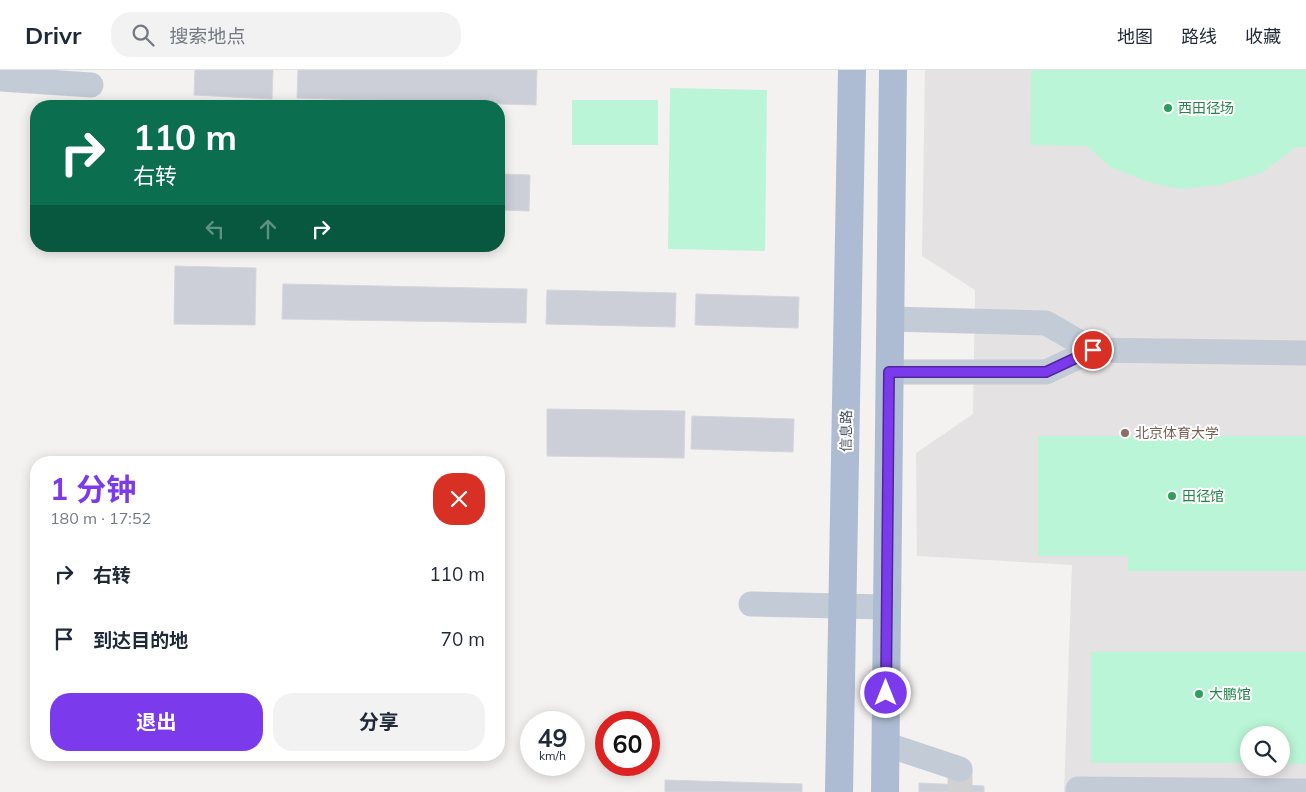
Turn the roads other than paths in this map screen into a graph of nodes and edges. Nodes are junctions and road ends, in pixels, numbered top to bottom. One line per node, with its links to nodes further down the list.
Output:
1 (852, 70): 10 (main road, 信息路)
2 (893, 70): 5 (main road)
3 (0, 79): 4 (street)
4 (92, 85)
5 (890, 319): 6 (street); 8 (main road)
6 (1093, 350): 7 (street); 8 (street)
7 (1306, 352)
8 (889, 372): 11 (main road)
9 (751, 604): 10 (street)
10 (843, 606): 11 (street); 15 (main road, 信息路)
11 (886, 607): 12 (main road)
12 (885, 744): 13 (street); 16 (main road)
13 (960, 770)
14 (1306, 791): 17 (street)
15 (839, 792)
16 (885, 792)
17 (1078, 792)

